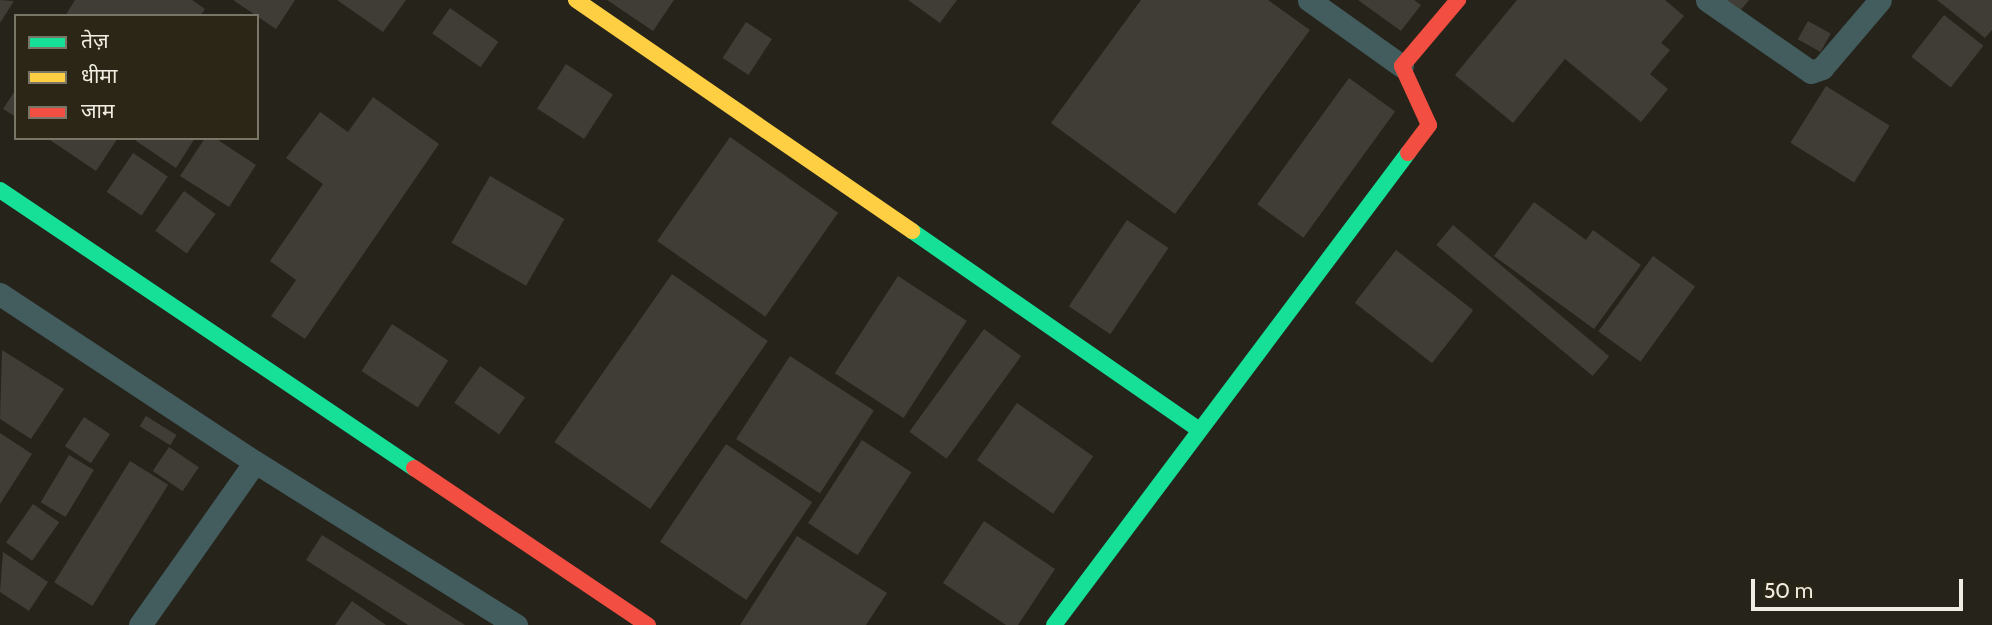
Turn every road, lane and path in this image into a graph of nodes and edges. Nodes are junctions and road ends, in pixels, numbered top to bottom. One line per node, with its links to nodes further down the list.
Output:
1 (576, 0): 9 (street)
2 (1309, 0): 6 (street)
3 (1458, 0): 6 (street)
4 (1706, 0): 5 (street)
5 (1880, 0)
6 (1402, 66): 9 (street)
7 (0, 190): 13 (street)
8 (0, 294): 10 (street)
9 (1198, 429): 14 (street)
10 (255, 462): 11 (street); 12 (street)
11 (140, 625)
12 (516, 625)
13 (648, 625)
14 (1054, 625)

